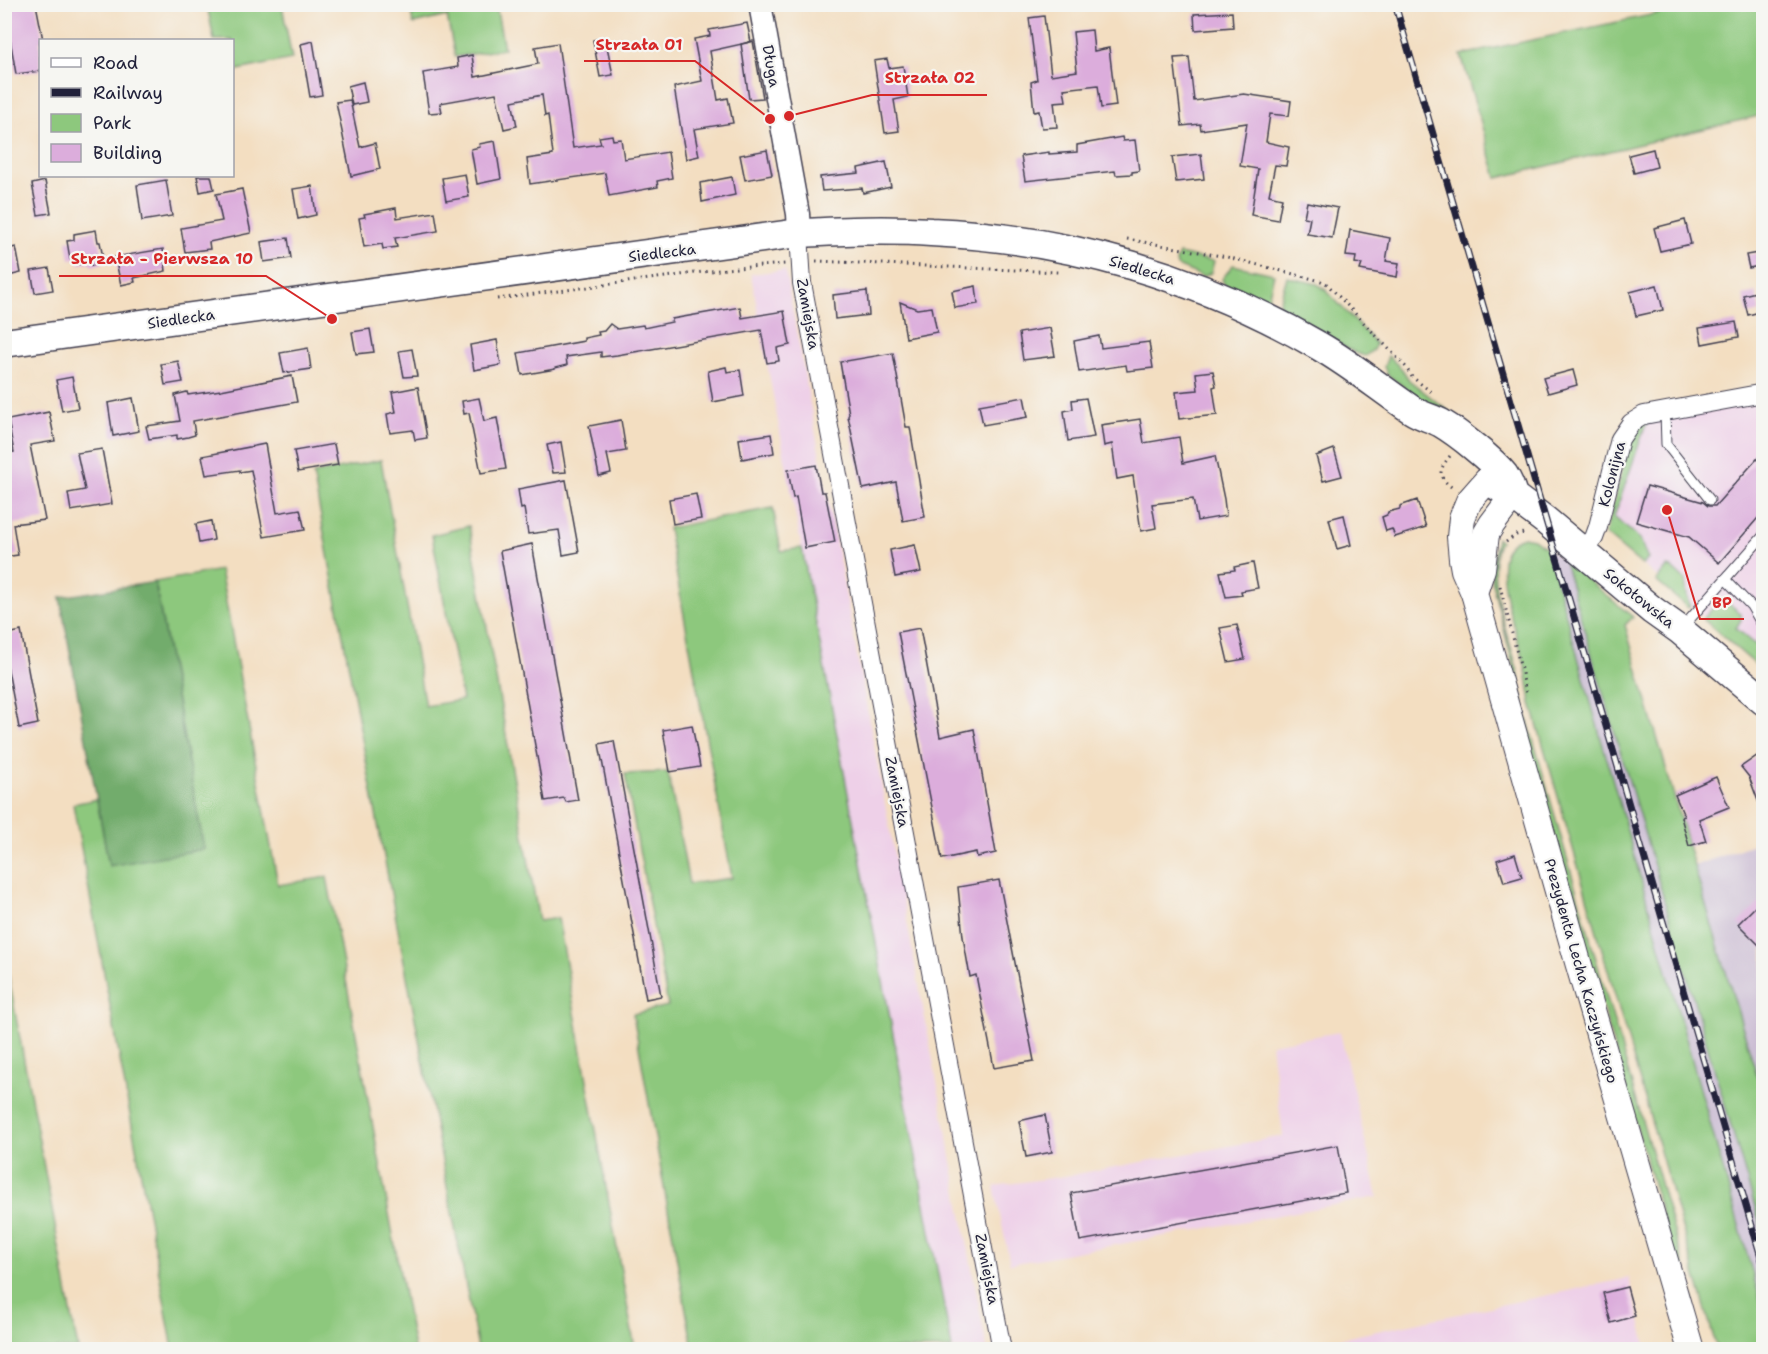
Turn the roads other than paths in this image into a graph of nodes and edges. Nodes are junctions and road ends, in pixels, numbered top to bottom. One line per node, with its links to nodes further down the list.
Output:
1 (760, 4): 2 (street, Długa)
2 (799, 233): 3 (main road, Siedlecka); 4 (main road, Siedlecka); 17 (street, Zamiejska)
3 (1306, 338): 7 (main road, Sokołowska)
4 (4, 343)
5 (1764, 393): 6 (street, Kolonijna)
6 (1665, 411): 9 (lane); 11 (street, Kolonijna)
7 (1492, 474): 8 (main road, Sokołowska); 13 (main road, Prezydenta Lecha Kaczyńskiego)
8 (1514, 496): 11 (main road, Sokołowska); 13 (main road)
9 (1710, 500)
10 (1764, 535): 12 (lane)
11 (1582, 551): 15 (main road, Sokołowska)
12 (1725, 579): 14 (lane); 15 (lane)
13 (1474, 593): 18 (main road, Prezydenta Lecha Kaczyńskiego)
14 (1764, 628)
15 (1680, 630): 16 (main road, Sokołowska)
16 (1764, 701)
17 (1002, 1350)
18 (1691, 1350)

